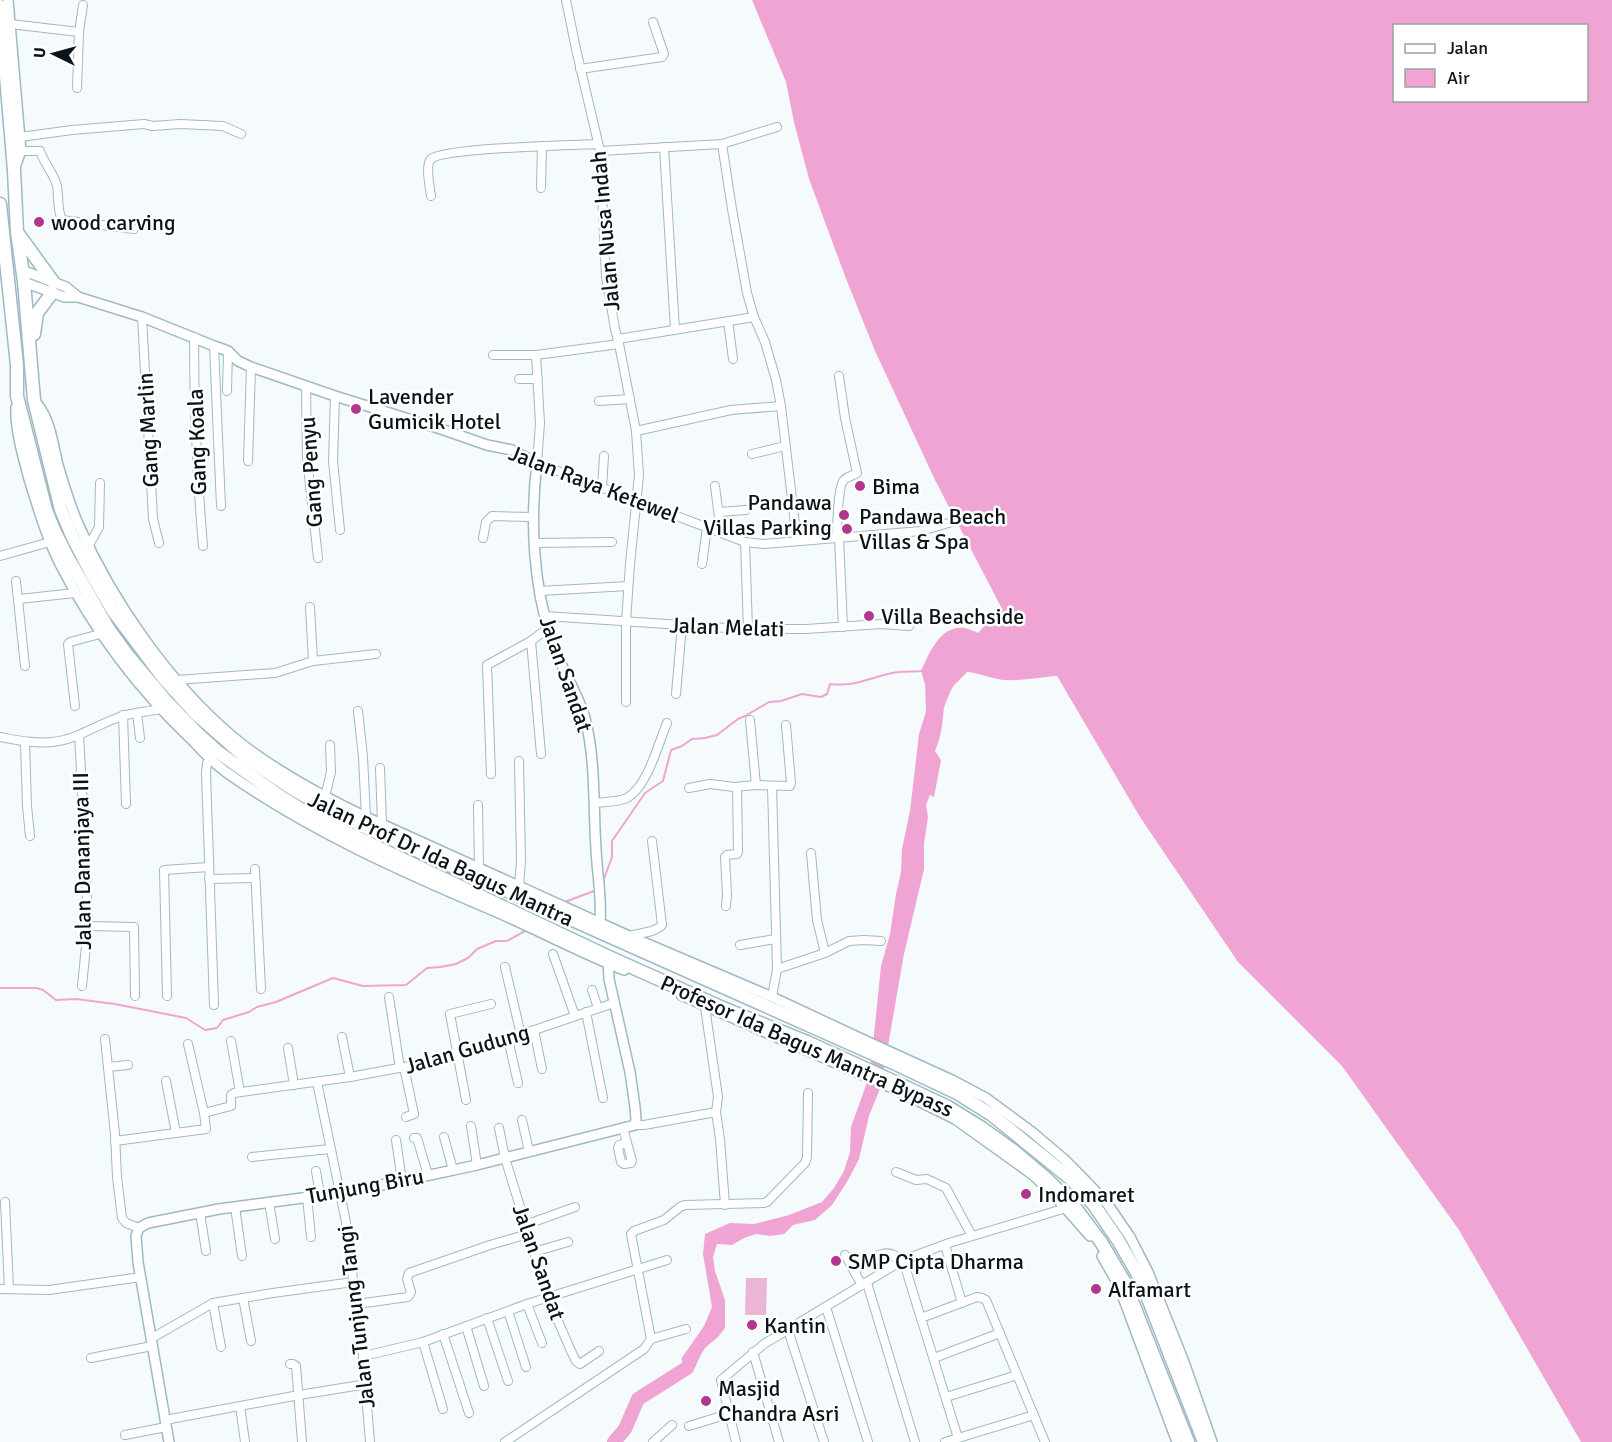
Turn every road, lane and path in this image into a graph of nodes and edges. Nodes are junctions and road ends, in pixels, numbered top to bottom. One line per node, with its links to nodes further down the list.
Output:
1 (8, 0): 6 (street)
2 (566, 0): 8 (street, Jalan Nusa Indah)
3 (83, 5): 7 (street)
4 (0, 6): 18 (highway, Jalan Prof Dr Ida Bagus Mantra)
5 (653, 22): 8 (street)
6 (10, 24): 7 (street); 12 (street)
7 (79, 32): 9 (street)
8 (580, 69): 15 (street, Jalan Nusa Indah)
9 (77, 88)
10 (777, 127): 13 (street)
11 (242, 135): 12 (street)
12 (20, 137): 17 (street)
13 (722, 144): 16 (street); 28 (street)
14 (542, 146): 15 (street); 19 (street); 20 (street)
15 (599, 147): 16 (street); 32 (street, Jalan Nusa Indah)
16 (664, 147): 30 (street)
17 (21, 151): 18 (street); 22 (street)
18 (14, 170): 23 (highway, Jalan Prof Dr Ida Bagus Mantra)
19 (541, 188)
20 (431, 196)
21 (0, 204): 38 (highway, Jalan Prof Dr Ida Bagus Mantra)
22 (134, 229)
23 (17, 232): 24 (highway, Jalan Prof Dr Ida Bagus Mantra); 25 (highway)
24 (23, 276): 25 (street, Jalan Raya Ketewel); 39 (highway, Jalan Prof Dr Ida Bagus Mantra)
25 (53, 288): 27 (street, Jalan Raya Ketewel); 39 (highway)
26 (0, 293): 38 (highway)
27 (142, 317): 31 (street, Jalan Raya Ketewel); 76 (street, Gang Marlin)
28 (754, 317): 29 (street); 51 (street)
29 (728, 321): 30 (street); 37 (street)
30 (675, 330): 32 (street)
31 (194, 337): 33 (street, Jalan Raya Ketewel); 78 (street, Gang Koala)
32 (619, 341): 36 (street); 48 (street, Jalan Nusa Indah)
33 (214, 346): 34 (street, Jalan Raya Ketewel); 62 (street)
34 (228, 351): 40 (street, Jalan Raya Ketewel); 45 (street)
35 (492, 355): 36 (street)
36 (536, 355): 43 (street)
37 (733, 359)
38 (17, 365): 46 (highway, Jalan Prof Dr Ida Bagus Mantra)
39 (31, 367): 49 (highway, Jalan Prof Dr Ida Bagus Mantra)
40 (251, 367): 44 (street, Jalan Raya Ketewel); 56 (street)
41 (839, 376): 70 (street)
42 (519, 379): 43 (street)
43 (538, 379): 57 (street)
44 (306, 386): 47 (street, Jalan Raya Ketewel); 81 (street, Gang Penyu)
45 (227, 391)
46 (17, 396): 73 (street); 120 (highway, Jalan Prof Dr Ida Bagus Mantra)
47 (335, 396): 57 (street, Jalan Raya Ketewel); 68 (street)
48 (630, 399): 50 (street); 52 (street, Jalan Nusa Indah)
49 (34, 400): 79 (street); 85 (highway, Jalan Prof Dr Ida Bagus Mantra)
50 (599, 401)
51 (780, 406): 52 (street); 53 (street)
52 (636, 431): 61 (street, Jalan Nusa Indah)
53 (785, 446): 54 (street); 72 (street)
54 (752, 454)
55 (604, 456): 60 (street)
56 (248, 461)
57 (537, 463): 60 (street, Jalan Raya Ketewel); 65 (street, Jalan Sandat)
58 (100, 483): 79 (street)
59 (715, 486): 64 (street)
60 (602, 488): 61 (street, Jalan Raya Ketewel)
61 (636, 500): 67 (street, Jalan Raya Ketewel); 84 (street, Jalan Nusa Indah)
62 (221, 506)
63 (746, 510): 64 (street)
64 (719, 512): 69 (street)
65 (533, 517): 71 (street); 77 (street, Jalan Sandat)
66 (952, 522): 70 (street, Jalan Raya Ketewel)
67 (707, 528): 69 (street, Jalan Raya Ketewel); 82 (street)
68 (340, 530)
69 (722, 533): 75 (street, Jalan Raya Ketewel)
70 (838, 537): 72 (street, Jalan Raya Ketewel); 94 (street)
71 (483, 538)
72 (797, 541): 75 (street, Jalan Raya Ketewel)
73 (50, 542): 80 (street); 87 (street)
74 (612, 542): 77 (street)
75 (745, 542): 96 (street)
76 (159, 543)
77 (534, 543): 86 (street, Jalan Sandat)
78 (203, 546)
79 (88, 547): 85 (street)
80 (0, 556)
81 (318, 558)
82 (702, 564)
83 (16, 581): 88 (street)
84 (628, 586): 86 (street); 91 (street, Jalan Nusa Indah)
85 (105, 587): 102 (street); 116 (highway, Jalan Prof Dr Ida Bagus Mantra)
86 (540, 591): 90 (street, Jalan Sandat)
87 (75, 593): 88 (street); 97 (street)
88 (19, 599): 101 (street)
89 (310, 607): 100 (street)
90 (545, 616): 91 (street, Jalan Melati); 95 (street, Jalan Sandat)
91 (626, 622): 92 (street, Jalan Melati); 104 (street, Jalan Nusa Indah)
92 (682, 625): 96 (street, Jalan Melati); 103 (street)
93 (909, 626): 94 (street, Jalan Melati)
94 (843, 627): 96 (street, Jalan Melati)
95 (548, 628): 98 (street); 129 (street, Jalan Sandat)
96 (748, 629)
97 (100, 634): 105 (street); 106 (street)
98 (531, 641): 119 (street); 123 (street)
99 (376, 654): 100 (street)
100 (313, 661): 102 (street)
101 (25, 666)
102 (177, 680): 116 (street)
103 (676, 694)
104 (626, 702)
105 (75, 706)
106 (160, 709): 108 (street); 120 (street)
107 (358, 711): 132 (street)
108 (137, 713): 109 (street); 115 (street)
109 (123, 715): 113 (street); 130 (street)
110 (750, 720): 124 (street)
111 (667, 723): 129 (street)
112 (786, 725): 125 (street)
113 (79, 735): 117 (street); 146 (street, Jalan Dananjaya III)
114 (0, 737): 117 (street)
115 (140, 738)
116 (231, 740): 128 (street); 133 (highway, Jalan Prof Dr Ida Bagus Mantra)
117 (25, 742): 134 (street)
118 (330, 745): 128 (street)
119 (541, 754)
120 (216, 759): 133 (highway, Jalan Prof Dr Ida Bagus Mantra); 137 (street); 145 (street)
121 (519, 761): 140 (street)
122 (380, 768): 133 (street)
123 (491, 774)
124 (756, 785): 125 (street); 126 (street)
125 (772, 786): 148 (street)
126 (737, 787): 127 (street); 142 (street)
127 (688, 788)
128 (325, 797): 132 (street)
129 (594, 803): 144 (street, Jalan Sandat)
130 (126, 804)
131 (478, 805): 138 (street)
132 (366, 817): 133 (street)
133 (374, 833): 138 (street); 141 (highway, Jalan Prof Dr Ida Bagus Mantra); 145 (highway, Jalan Prof Dr Ida Bagus Mantra)
134 (30, 836)
135 (652, 841): 147 (street)
136 (811, 853): 151 (street)
137 (209, 867): 139 (street); 160 (street)
138 (479, 868): 140 (street)
139 (209, 879): 157 (street); 165 (street)
140 (519, 886): 141 (street)
141 (546, 903): 143 (highway, Jalan Prof Dr Ida Bagus Mantra)
142 (726, 906)
143 (564, 911): 144 (street); 168 (highway, Jalan Prof Dr Ida Bagus Mantra)
144 (600, 922): 147 (street)
145 (530, 923): 153 (highway, Jalan Prof Dr Ida Bagus Mantra)
146 (88, 926): 156 (street, Jalan Dananjaya III); 159 (street)
147 (629, 936): 162 (street)
148 (776, 939): 150 (street); 155 (street)
149 (881, 941): 151 (street)
150 (740, 945)
151 (825, 953): 155 (street)
152 (553, 954): 170 (street)
153 (608, 960): 163 (street); 166 (street); 178 (highway, Profesor Ida Bagus Mantra Bypass)
154 (505, 967): 173 (street)
155 (777, 969): 162 (street)
156 (82, 986)
157 (261, 989)
158 (592, 990): 167 (street)
159 (135, 996)
160 (167, 996)
161 (389, 997): 185 (street)
162 (772, 997): 168 (street)
163 (614, 1003): 167 (street, Jalan Gudung); 202 (street)
164 (491, 1004): 182 (street)
165 (214, 1005)
166 (705, 1007): 187 (street); 198 (street)
167 (598, 1008): 169 (street, Jalan Gudung)
168 (784, 1008): 171 (highway, Jalan Prof Dr Ida Bagus Mantra); 180 (street)
169 (586, 1012): 170 (street, Jalan Gudung); 196 (street)
170 (575, 1016): 172 (street, Jalan Gudung)
171 (814, 1028): 178 (highway); 180 (highway, Jalan Prof Dr Ida Bagus Mantra)
172 (534, 1030): 173 (street, Jalan Gudung); 186 (street)
173 (520, 1035): 176 (street, Jalan Gudung)
174 (342, 1037): 188 (street)
175 (105, 1039): 184 (street)
176 (508, 1039): 182 (street, Jalan Gudung); 191 (street)
177 (231, 1041): 194 (street)
178 (807, 1042): 187 (highway, Profesor Ida Bagus Mantra Bypass)
179 (188, 1044): 199 (street)
180 (864, 1045): 279 (highway, Profesor Ida Bagus Mantra Bypass)
181 (288, 1048): 192 (street)
182 (458, 1054): 185 (street, Jalan Gudung); 197 (street)
183 (129, 1065): 184 (street)
184 (108, 1068): 210 (street)
185 (402, 1068): 188 (street, Jalan Gudung); 200 (street)
186 (542, 1069)
187 (857, 1069): 193 (highway, Profesor Ida Bagus Mantra Bypass)
188 (350, 1077): 190 (street, Jalan Gudung)
189 (166, 1081): 206 (street)
190 (317, 1082): 192 (street, Jalan Gudung); 212 (street)
191 (518, 1083)
192 (294, 1084): 194 (street, Jalan Gudung)
193 (893, 1085): 230 (street); 281 (highway, Profesor Ida Bagus Mantra Bypass)
194 (240, 1092): 199 (street)
195 (808, 1094): 227 (street)
196 (603, 1098)
197 (466, 1100)
198 (716, 1112): 202 (street); 227 (street)
199 (204, 1113): 206 (street)
200 (406, 1117)
201 (522, 1120): 213 (street)
202 (635, 1125): 205 (street, Tunjung Biru)
203 (471, 1126): 216 (street)
204 (499, 1128): 215 (street, Jalan Sandat)
205 (623, 1128): 211 (street); 213 (street, Tunjung Biru)
206 (176, 1133): 210 (street)
207 (444, 1137): 217 (street)
208 (414, 1138): 220 (street)
209 (396, 1140): 221 (street)
210 (115, 1141): 233 (street)
211 (627, 1143)
212 (330, 1149): 214 (street); 222 (street)
213 (529, 1151): 215 (street, Tunjung Biru)
214 (252, 1157)
215 (505, 1158): 216 (street, Tunjung Biru); 232 (street, Jalan Sandat)
216 (477, 1165): 217 (street, Tunjung Biru)
217 (453, 1170): 220 (street, Tunjung Biru)
218 (316, 1172): 223 (street)
219 (896, 1172): 235 (street)
220 (428, 1175): 221 (street, Tunjung Biru)
221 (402, 1181): 222 (street, Tunjung Biru)
222 (340, 1193): 223 (street, Tunjung Biru); 249 (street, Jalan Tunjung Tangi)
223 (320, 1196): 224 (street, Tunjung Biru)
224 (307, 1197): 226 (street, Tunjung Biru); 236 (street)
225 (5, 1202): 251 (street)
226 (269, 1202): 229 (street, Tunjung Biru); 237 (street)
227 (725, 1205): 246 (street)
228 (575, 1207): 232 (street)
229 (235, 1208): 231 (street, Tunjung Biru); 243 (street)
230 (1066, 1208): 235 (street); 281 (street)
231 (200, 1213): 233 (street, Tunjung Biru); 240 (street)
232 (525, 1225): 234 (street, Jalan Sandat)
233 (139, 1228): 248 (street)
234 (528, 1234): 241 (street, Jalan Sandat); 256 (street)
235 (972, 1236): 239 (street)
236 (311, 1237)
237 (275, 1239)
238 (567, 1242): 241 (street)
239 (945, 1245): 245 (street); 254 (street)
240 (206, 1251)
241 (534, 1252): 252 (street, Jalan Sandat)
242 (845, 1255): 247 (street)
243 (242, 1256)
244 (667, 1260): 246 (street)
245 (901, 1261): 247 (street); 250 (street); 261 (street)
246 (638, 1270): 252 (street); 267 (street)
247 (856, 1272): 250 (street)
248 (141, 1277): 251 (street); 269 (street)
249 (353, 1282): 253 (street); 256 (street, Jalan Tunjung Tangi)
250 (865, 1284): 258 (street); 308 (street)
251 (4, 1289)
252 (548, 1298): 257 (street); 273 (street, Jalan Sandat)
253 (243, 1299): 255 (street); 268 (street)
254 (962, 1302): 261 (street); 265 (street)
255 (213, 1303): 269 (street); 272 (street)
256 (357, 1304): 275 (street, Jalan Tunjung Tangi)
257 (528, 1304): 259 (street); 271 (street)
258 (826, 1307): 264 (street); 307 (street)
259 (508, 1311): 260 (street); 280 (street)
260 (487, 1318): 262 (street); 283 (street)
261 (921, 1318): 277 (street)
262 (466, 1326): 266 (street); 285 (street)
263 (686, 1329): 267 (street)
264 (788, 1330): 274 (street); 306 (street)
265 (1000, 1333): 277 (street); 282 (street)
266 (443, 1334): 270 (street); 290 (street)
267 (651, 1339): 298 (street)
268 (251, 1341)
269 (152, 1342): 276 (street); 293 (street)
270 (423, 1342): 275 (street); 289 (street)
271 (542, 1343)
272 (221, 1347)
273 (599, 1351)
274 (753, 1352): 291 (street); 305 (street)
275 (364, 1356): 284 (street, Jalan Tunjung Tangi)
276 (90, 1358)
277 (934, 1358): 287 (street)
278 (290, 1364): 286 (street)
279 (1179, 1364): 313 (highway, Profesor Ida Bagus Mantra Bypass); 314 (street)
280 (526, 1367)
281 (1155, 1369): 311 (street); 312 (highway, Profesor Ida Bagus Mantra Bypass)
282 (1017, 1375): 287 (street); 292 (street)
283 (508, 1381)
284 (367, 1384): 286 (street); 302 (street, Jalan Tunjung Tangi)
285 (484, 1386)
286 (299, 1395): 288 (street); 301 (street)
287 (946, 1397): 297 (street)
288 (240, 1406): 293 (street); 300 (street)
289 (443, 1409)
290 (469, 1413)
291 (728, 1414): 295 (street); 304 (street)
292 (1034, 1415): 297 (street); 310 (street)
293 (166, 1424): 296 (street); 299 (street)
294 (672, 1425): 303 (street)
295 (689, 1426)
296 (125, 1435)
297 (958, 1438): 309 (street)
298 (511, 1440)
299 (169, 1442)
300 (245, 1442)
301 (302, 1442)
302 (370, 1442)
303 (653, 1442)
304 (736, 1442)
305 (780, 1442)
306 (824, 1442)
307 (868, 1442)
308 (915, 1442)
309 (945, 1442)
310 (1045, 1442)
311 (1177, 1442)
312 (1188, 1442)
313 (1204, 1442)
314 (1212, 1442)

